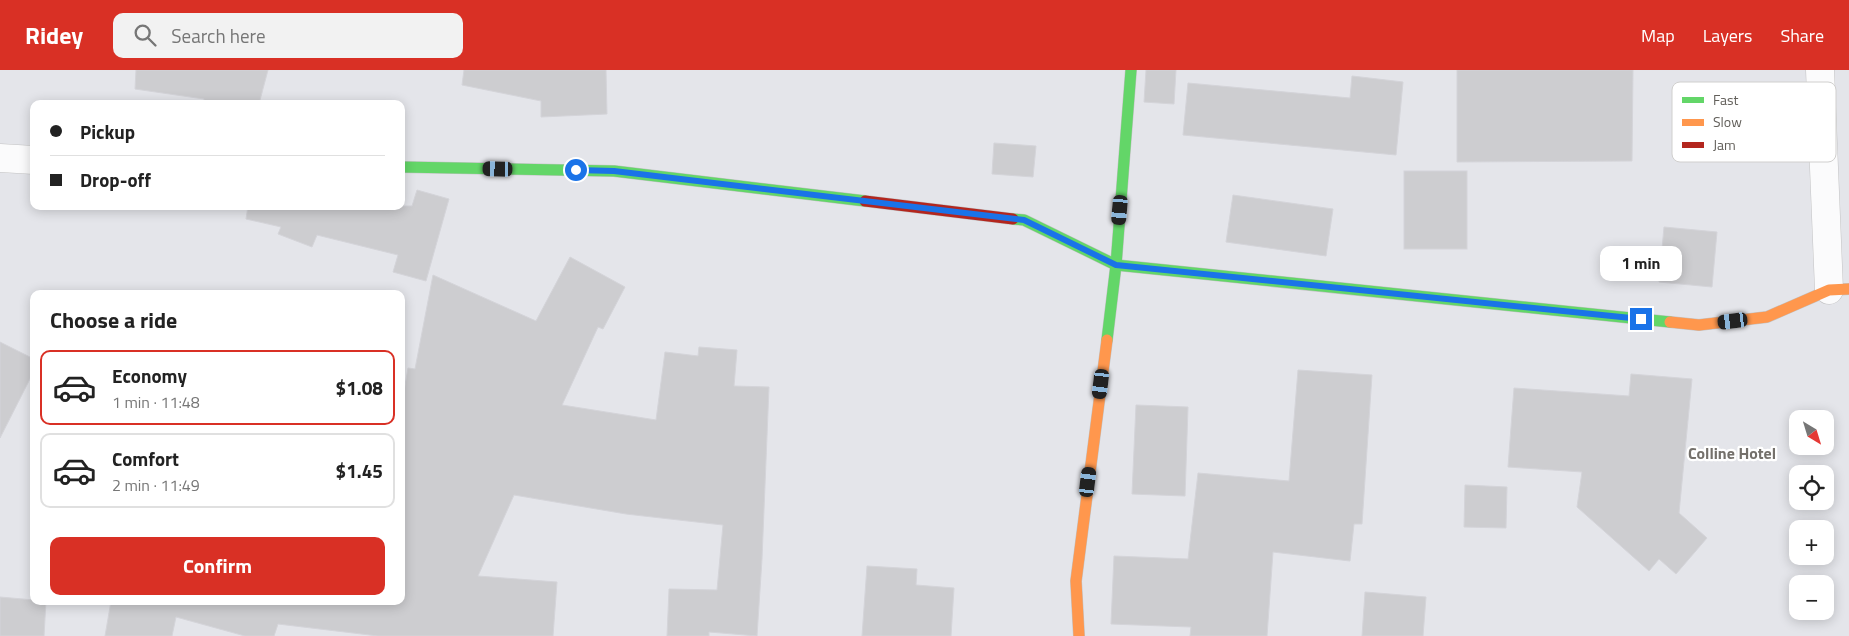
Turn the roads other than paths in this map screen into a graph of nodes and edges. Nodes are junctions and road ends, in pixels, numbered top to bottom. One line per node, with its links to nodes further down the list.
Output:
1 (1131, 70): 6 (street)
2 (0, 158): 3 (street)
3 (30, 160)
4 (1828, 162): 7 (street)
5 (405, 167): 6 (street)
6 (1116, 265): 7 (street); 8 (street)
7 (1839, 289)
8 (1079, 636)

